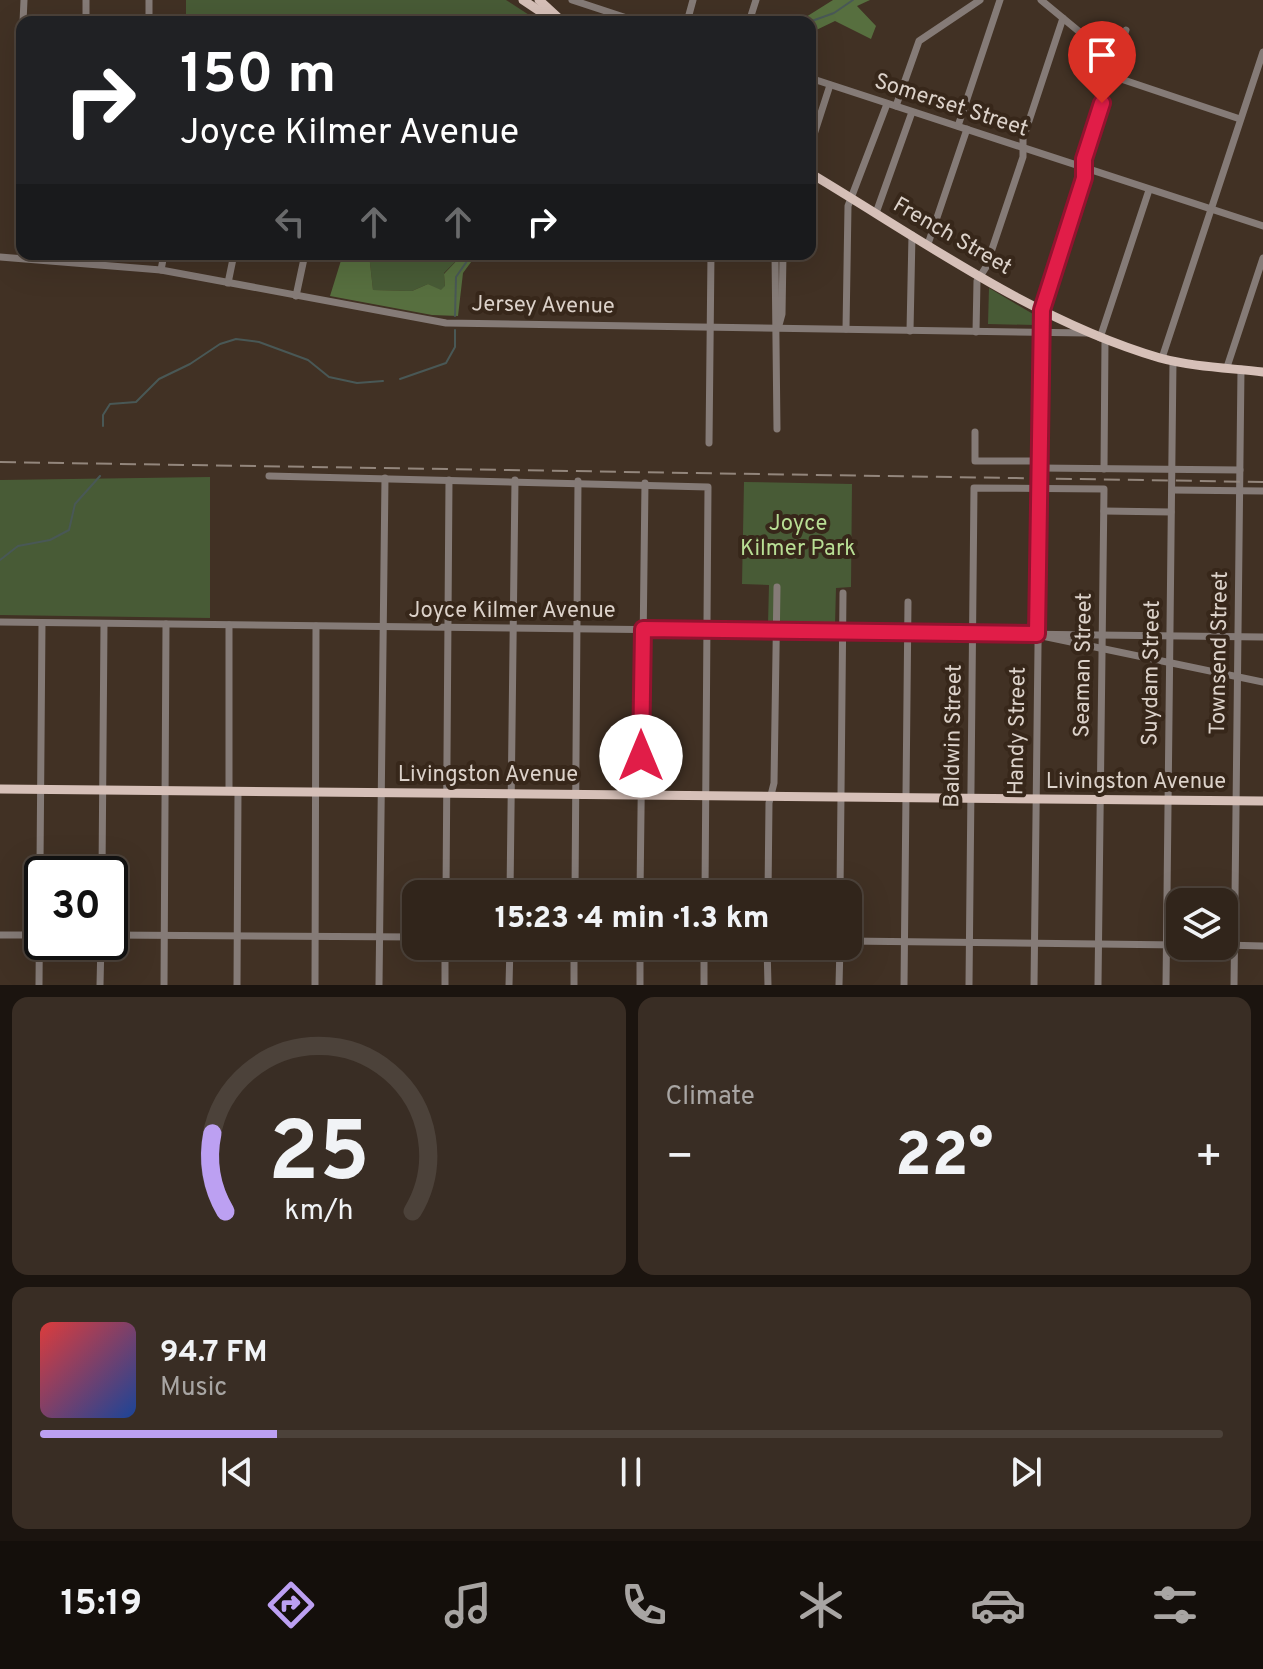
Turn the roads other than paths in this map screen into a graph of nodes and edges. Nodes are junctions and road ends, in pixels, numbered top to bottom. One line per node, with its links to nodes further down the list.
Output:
1 (523, 0): 7 (main road)
2 (539, 0): 8 (main road)
3 (573, 0): 9 (street)
4 (980, 0): 18 (street)
5 (1000, 0): 22 (street)
6 (1041, 0): 10 (street)
7 (547, 16)
8 (556, 16)
9 (621, 16)
10 (1063, 18): 13 (street); 23 (street)
11 (1126, 30): 13 (street, Handy Street)
12 (1263, 52): 20 (street, Suydam Street)
13 (1116, 62): 14 (street, Handy Street)
14 (1112, 76): 20 (street); 24 (street, Handy Street)
15 (816, 80): 16 (street, Somerset Street)
16 (830, 85): 17 (street, Somerset Street); 21 (street)
17 (887, 104): 18 (street, Somerset Street); 27 (street)
18 (896, 106): 19 (street, Somerset Street)
19 (912, 112): 22 (street, Somerset Street); 29 (street)
20 (1240, 119): 28 (street, Suydam Street)
21 (816, 128)
22 (963, 128): 23 (street, Somerset Street); 32 (street)
23 (1022, 148): 24 (street, Somerset Street); 44 (street)
24 (1084, 168): 26 (street, Somerset Street); 47 (street, Handy Street)
25 (816, 177): 27 (main road, French Street)
26 (1149, 190): 28 (street, Somerset Street); 54 (street)
27 (851, 198): 29 (main road, French Street); 50 (street)
28 (1211, 210): 30 (street, Somerset Street); 55 (street, Suydam Street)
29 (876, 213): 31 (main road, French Street)
30 (1263, 226)
31 (912, 235): 32 (main road, French Street); 51 (street)
32 (928, 244): 44 (main road, French Street)
33 (1263, 258): 56 (street)
34 (75, 260): 42 (street, Jersey Avenue)
35 (105, 260): 42 (street)
36 (163, 260): 43 (street)
37 (233, 260): 45 (street)
38 (304, 260): 46 (street)
39 (711, 260): 48 (street)
40 (775, 260): 49 (street)
41 (783, 260): 49 (street)
42 (106, 265): 43 (street, Jersey Avenue)
43 (161, 270): 45 (street, Jersey Avenue)
44 (981, 275): 47 (main road, French Street); 52 (street)
45 (228, 283): 46 (street, Jersey Avenue)
46 (296, 296): 48 (street, Jersey Avenue)
47 (1042, 310): 53 (street, Handy Street); 54 (main road, French Street)
48 (710, 327): 49 (street, Jersey Avenue); 61 (street)
49 (778, 327): 50 (street, Jersey Avenue); 59 (street)
50 (846, 329): 51 (street, Jersey Avenue)
51 (910, 331): 52 (street, Jersey Avenue)
52 (976, 332): 53 (street, Jersey Avenue)
53 (1041, 332): 54 (street, Jersey Avenue); 62 (street, Handy Street)
54 (1098, 337): 55 (main road, French Street); 63 (street)
55 (1168, 359): 56 (main road, French Street); 64 (street, Suydam Street)
56 (1227, 367): 57 (main road, French Street)
57 (1241, 369): 58 (main road, French Street); 65 (street, Townsend Street)
58 (1263, 372)
59 (777, 429)
60 (975, 432): 62 (street)
61 (709, 443)
62 (1039, 465): 63 (street); 72 (street, Handy Street)
63 (1104, 469): 64 (street)
64 (1172, 470): 65 (street); 73 (street, Suydam Street)
65 (1240, 470): 74 (street, Townsend Street)
66 (269, 476): 67 (street)
67 (385, 478): 68 (street); 87 (street)
68 (449, 480): 69 (street); 88 (street)
69 (515, 480): 70 (street); 89 (street)
70 (578, 481): 71 (street); 90 (street)
71 (645, 483): 91 (street); 92 (street)
72 (1039, 487): 76 (street, Seaman Street); 96 (street, Baldwin Street); 97 (street, Handy Street)
73 (1172, 490): 74 (street); 77 (street, Suydam Street)
74 (1240, 491): 75 (street); 100 (street, Townsend Street)
75 (1263, 491)
76 (1104, 511): 77 (street); 98 (street, Seaman Street)
77 (1171, 512): 99 (street, Suydam Street)
78 (777, 587): 93 (street)
79 (843, 593): 94 (street)
80 (908, 602): 95 (street)
81 (0, 622): 82 (street, Joyce Kilmer Avenue)
82 (42, 623): 83 (street, Joyce Kilmer Avenue); 107 (street)
83 (104, 624): 84 (street, Joyce Kilmer Avenue); 108 (street)
84 (166, 624): 85 (street, Joyce Kilmer Avenue); 109 (street)
85 (229, 625): 86 (street, Joyce Kilmer Avenue); 110 (street)
86 (316, 626): 87 (street, Joyce Kilmer Avenue); 111 (street)
87 (384, 628): 88 (street, Joyce Kilmer Avenue); 112 (street)
88 (448, 628): 89 (street, Joyce Kilmer Avenue); 113 (street)
89 (513, 628): 90 (street, Joyce Kilmer Avenue); 114 (street)
90 (577, 629): 91 (street, Joyce Kilmer Avenue); 115 (street)
91 (643, 629): 92 (street, Joyce Kilmer Avenue); 116 (street)
92 (707, 629): 93 (street, Joyce Kilmer Avenue); 117 (street)
93 (774, 630): 94 (street, Joyce Kilmer Avenue); 118 (street)
94 (842, 632): 95 (street, Joyce Kilmer Avenue); 119 (street)
95 (908, 633): 96 (street, Joyce Kilmer Avenue); 120 (street)
96 (973, 633): 97 (street, Joyce Kilmer Avenue); 121 (street, Baldwin Street)
97 (1037, 634): 98 (street, Joyce Kilmer Avenue); 102 (street); 122 (street, Handy Street)
98 (1103, 635): 99 (street, Joyce Kilmer Avenue); 102 (street, Seaman Street)
99 (1171, 635): 100 (street, Joyce Kilmer Avenue); 103 (street, Suydam Street)
100 (1238, 637): 101 (street, Joyce Kilmer Avenue); 104 (street, Townsend Street)
101 (1263, 637)
102 (1102, 651): 103 (street); 123 (street, Seaman Street)
103 (1171, 666): 104 (street); 124 (street, Suydam Street)
104 (1237, 677): 105 (street); 125 (street, Townsend Street)
105 (1263, 682)
106 (0, 789): 107 (main road, Livingston Avenue)
107 (40, 789): 108 (main road, Livingston Avenue); 127 (street)
108 (103, 790): 109 (main road, Livingston Avenue); 128 (street)
109 (165, 790): 110 (main road, Livingston Avenue); 141 (street)
110 (233, 791): 111 (main road, Livingston Avenue); 142 (street)
111 (314, 791): 112 (main road, Livingston Avenue); 143 (street)
112 (381, 792): 113 (main road, Livingston Avenue); 144 (street)
113 (447, 792): 114 (main road, Livingston Avenue); 129 (street)
114 (511, 793): 115 (main road, Livingston Avenue); 130 (street)
115 (576, 793): 116 (main road, Livingston Avenue); 131 (street)
116 (641, 794): 117 (main road, Livingston Avenue); 132 (street)
117 (705, 794): 118 (main road, Livingston Avenue); 133 (street)
118 (771, 795): 119 (main road, Livingston Avenue); 134 (street)
119 (841, 796): 120 (main road, Livingston Avenue); 135 (street)
120 (906, 797): 121 (main road, Livingston Avenue); 147 (street)
121 (971, 798): 122 (main road, Livingston Avenue); 148 (street, Baldwin Street)
122 (1035, 799): 123 (main road, Livingston Avenue); 149 (street, Handy Street)
123 (1101, 799): 124 (main road, Livingston Avenue); 150 (street, Seaman Street)
124 (1168, 800): 125 (main road, Livingston Avenue); 136 (street, Suydam Street)
125 (1236, 801): 126 (main road, Livingston Avenue); 137 (street, Townsend Street)
126 (1263, 801)
127 (40, 856)
128 (102, 856)
129 (446, 880)
130 (510, 880)
131 (575, 880)
132 (640, 880)
133 (705, 880)
134 (768, 880)
135 (840, 880)
136 (1167, 888)
137 (1235, 888)
138 (0, 935): 139 (street)
139 (24, 935)
140 (128, 935): 141 (street)
141 (164, 935): 142 (street); 167 (street)
142 (237, 936): 143 (street); 168 (street)
143 (316, 936): 144 (street); 169 (street)
144 (379, 936): 145 (street); 170 (street)
145 (402, 937)
146 (862, 941): 147 (street)
147 (905, 942): 148 (street); 178 (street)
148 (969, 943): 149 (street); 179 (street, Baldwin Street)
149 (1034, 944): 150 (street); 180 (street, Handy Street)
150 (1099, 945): 151 (street); 181 (street, Seaman Street)
151 (1166, 945)
152 (1238, 946): 153 (street)
153 (1263, 946)
154 (40, 960): 165 (street)
155 (101, 960): 166 (street)
156 (445, 960): 171 (street)
157 (510, 960): 172 (street)
158 (574, 960): 173 (street)
159 (640, 960): 174 (street)
160 (704, 960): 175 (street)
161 (767, 960): 176 (street)
162 (840, 960): 177 (street)
163 (1167, 960): 182 (street, Suydam Street)
164 (1234, 960): 183 (street, Townsend Street)
165 (39, 985)
166 (100, 985)
167 (164, 985)
168 (237, 985)
169 (315, 985)
170 (379, 985)
171 (445, 985)
172 (509, 985)
173 (574, 985)
174 (640, 985)
175 (704, 985)
176 (768, 985)
177 (839, 985)
178 (904, 985)
179 (969, 985)
180 (1034, 985)
181 (1098, 985)
182 (1166, 985)
183 (1234, 985)

